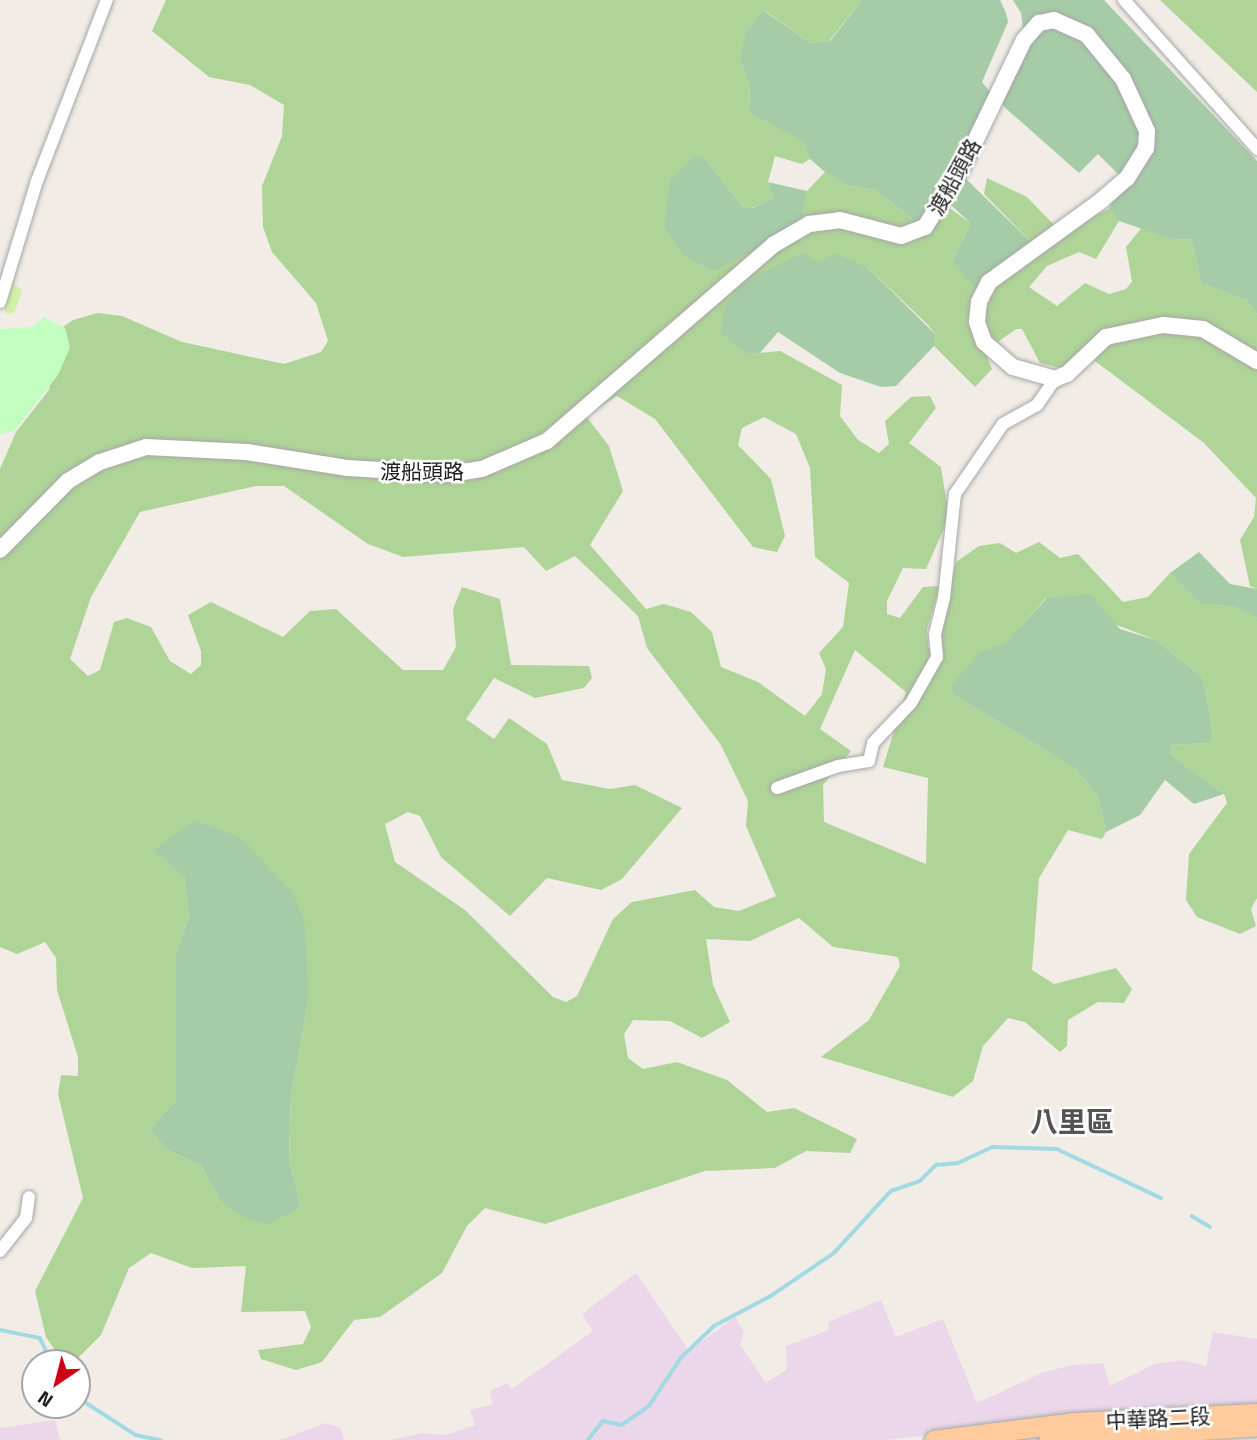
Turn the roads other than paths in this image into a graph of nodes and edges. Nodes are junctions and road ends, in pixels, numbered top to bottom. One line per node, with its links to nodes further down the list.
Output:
1 (107, 0): 4 (street)
2 (1124, 0): 3 (street)
3 (1257, 149)
4 (0, 302)
5 (1257, 361): 6 (street)
6 (1055, 379): 7 (street, 渡船頭路); 8 (street)
7 (0, 550)
8 (777, 788)
9 (29, 1197): 10 (street)
10 (0, 1251)
11 (1257, 1413): 13 (main road, 中華路二段)
12 (1257, 1426): 14 (main road, 中華路二段)
13 (934, 1440)
14 (1048, 1440)

